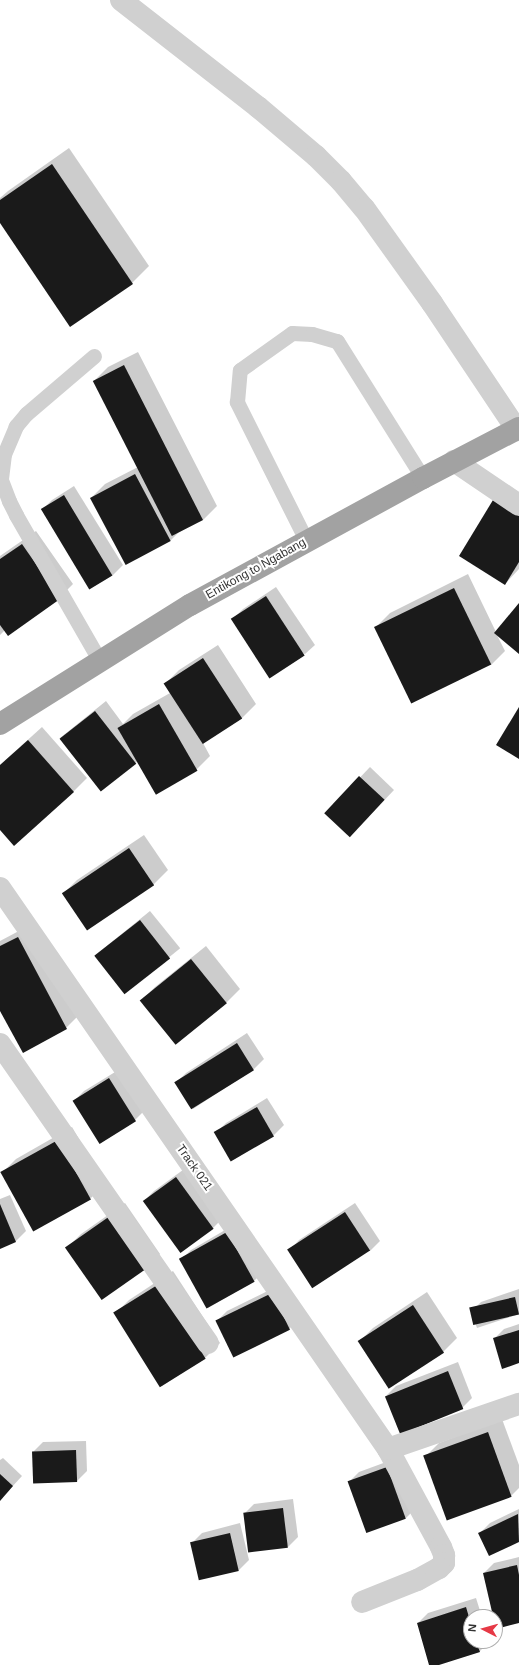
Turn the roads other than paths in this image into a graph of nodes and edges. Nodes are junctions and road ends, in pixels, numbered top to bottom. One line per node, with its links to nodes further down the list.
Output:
1 (121, 0): 3 (street)
2 (94, 356): 8 (lane)
3 (518, 429): 4 (highway, Entikong to Ngabang)
4 (454, 461): 5 (highway, Entikong to Ngabang); 6 (street)
5 (422, 478): 7 (highway, Entikong to Ngabang); 7 (lane)
6 (519, 505)
7 (307, 542): 8 (highway, Entikong to Ngabang)
8 (100, 661): 9 (highway, Entikong to Ngabang)
9 (0, 724)
10 (0, 888): 14 (street, Track 021)
11 (0, 1044): 12 (street)
12 (208, 1343)
13 (519, 1404): 14 (street)
14 (388, 1449): 15 (street, Track 021)
15 (362, 1602)

